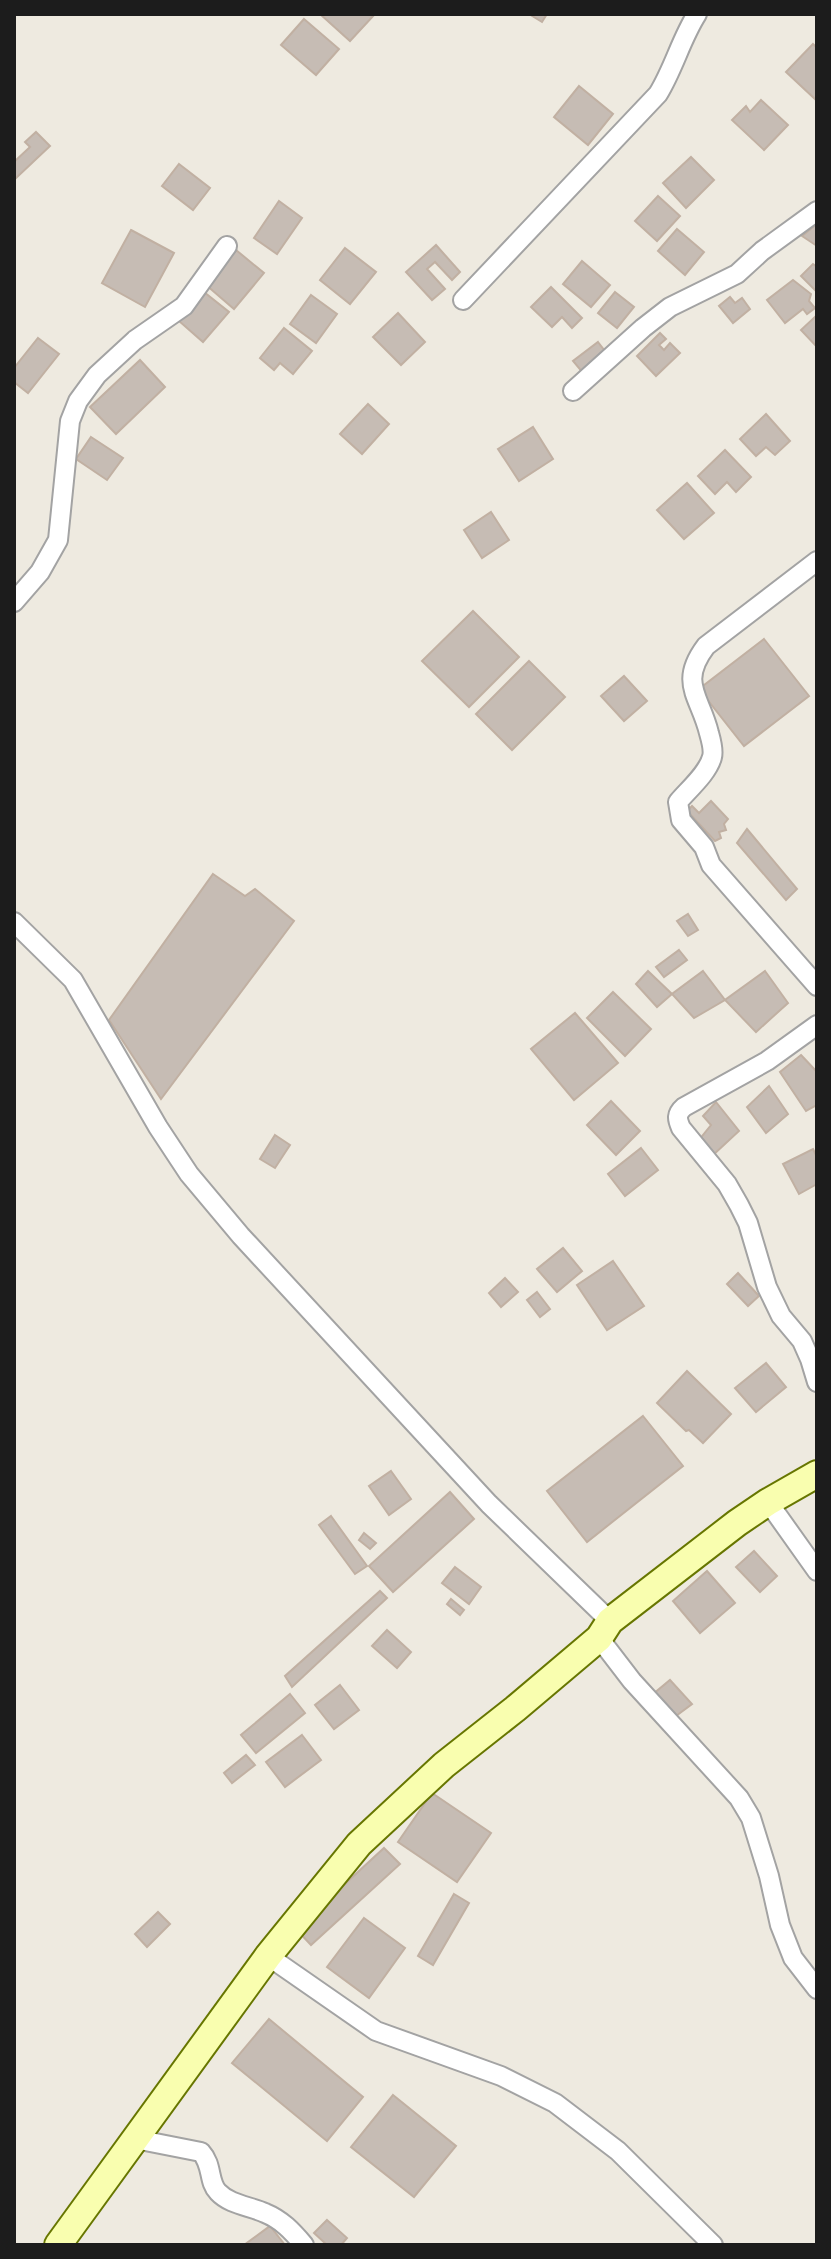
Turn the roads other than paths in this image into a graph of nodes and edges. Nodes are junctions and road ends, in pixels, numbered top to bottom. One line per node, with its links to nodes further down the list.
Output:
1 (697, 14): 4 (street)
2 (817, 211): 5 (street)
3 (227, 246): 7 (street)
4 (463, 300)
5 (573, 391)
6 (817, 561): 9 (street)
7 (14, 602)
8 (14, 922): 15 (street)
9 (817, 986)
10 (817, 1025): 11 (street)
11 (817, 1382)
12 (817, 1474): 13 (street)
13 (768, 1502): 14 (street); 15 (street)
14 (817, 1571)
15 (604, 1630): 16 (street); 17 (street)
16 (268, 1956): 18 (street); 21 (street)
17 (817, 1989)
18 (135, 2139): 19 (street); 20 (street)
19 (58, 2245)
20 (304, 2245)
21 (713, 2245)

